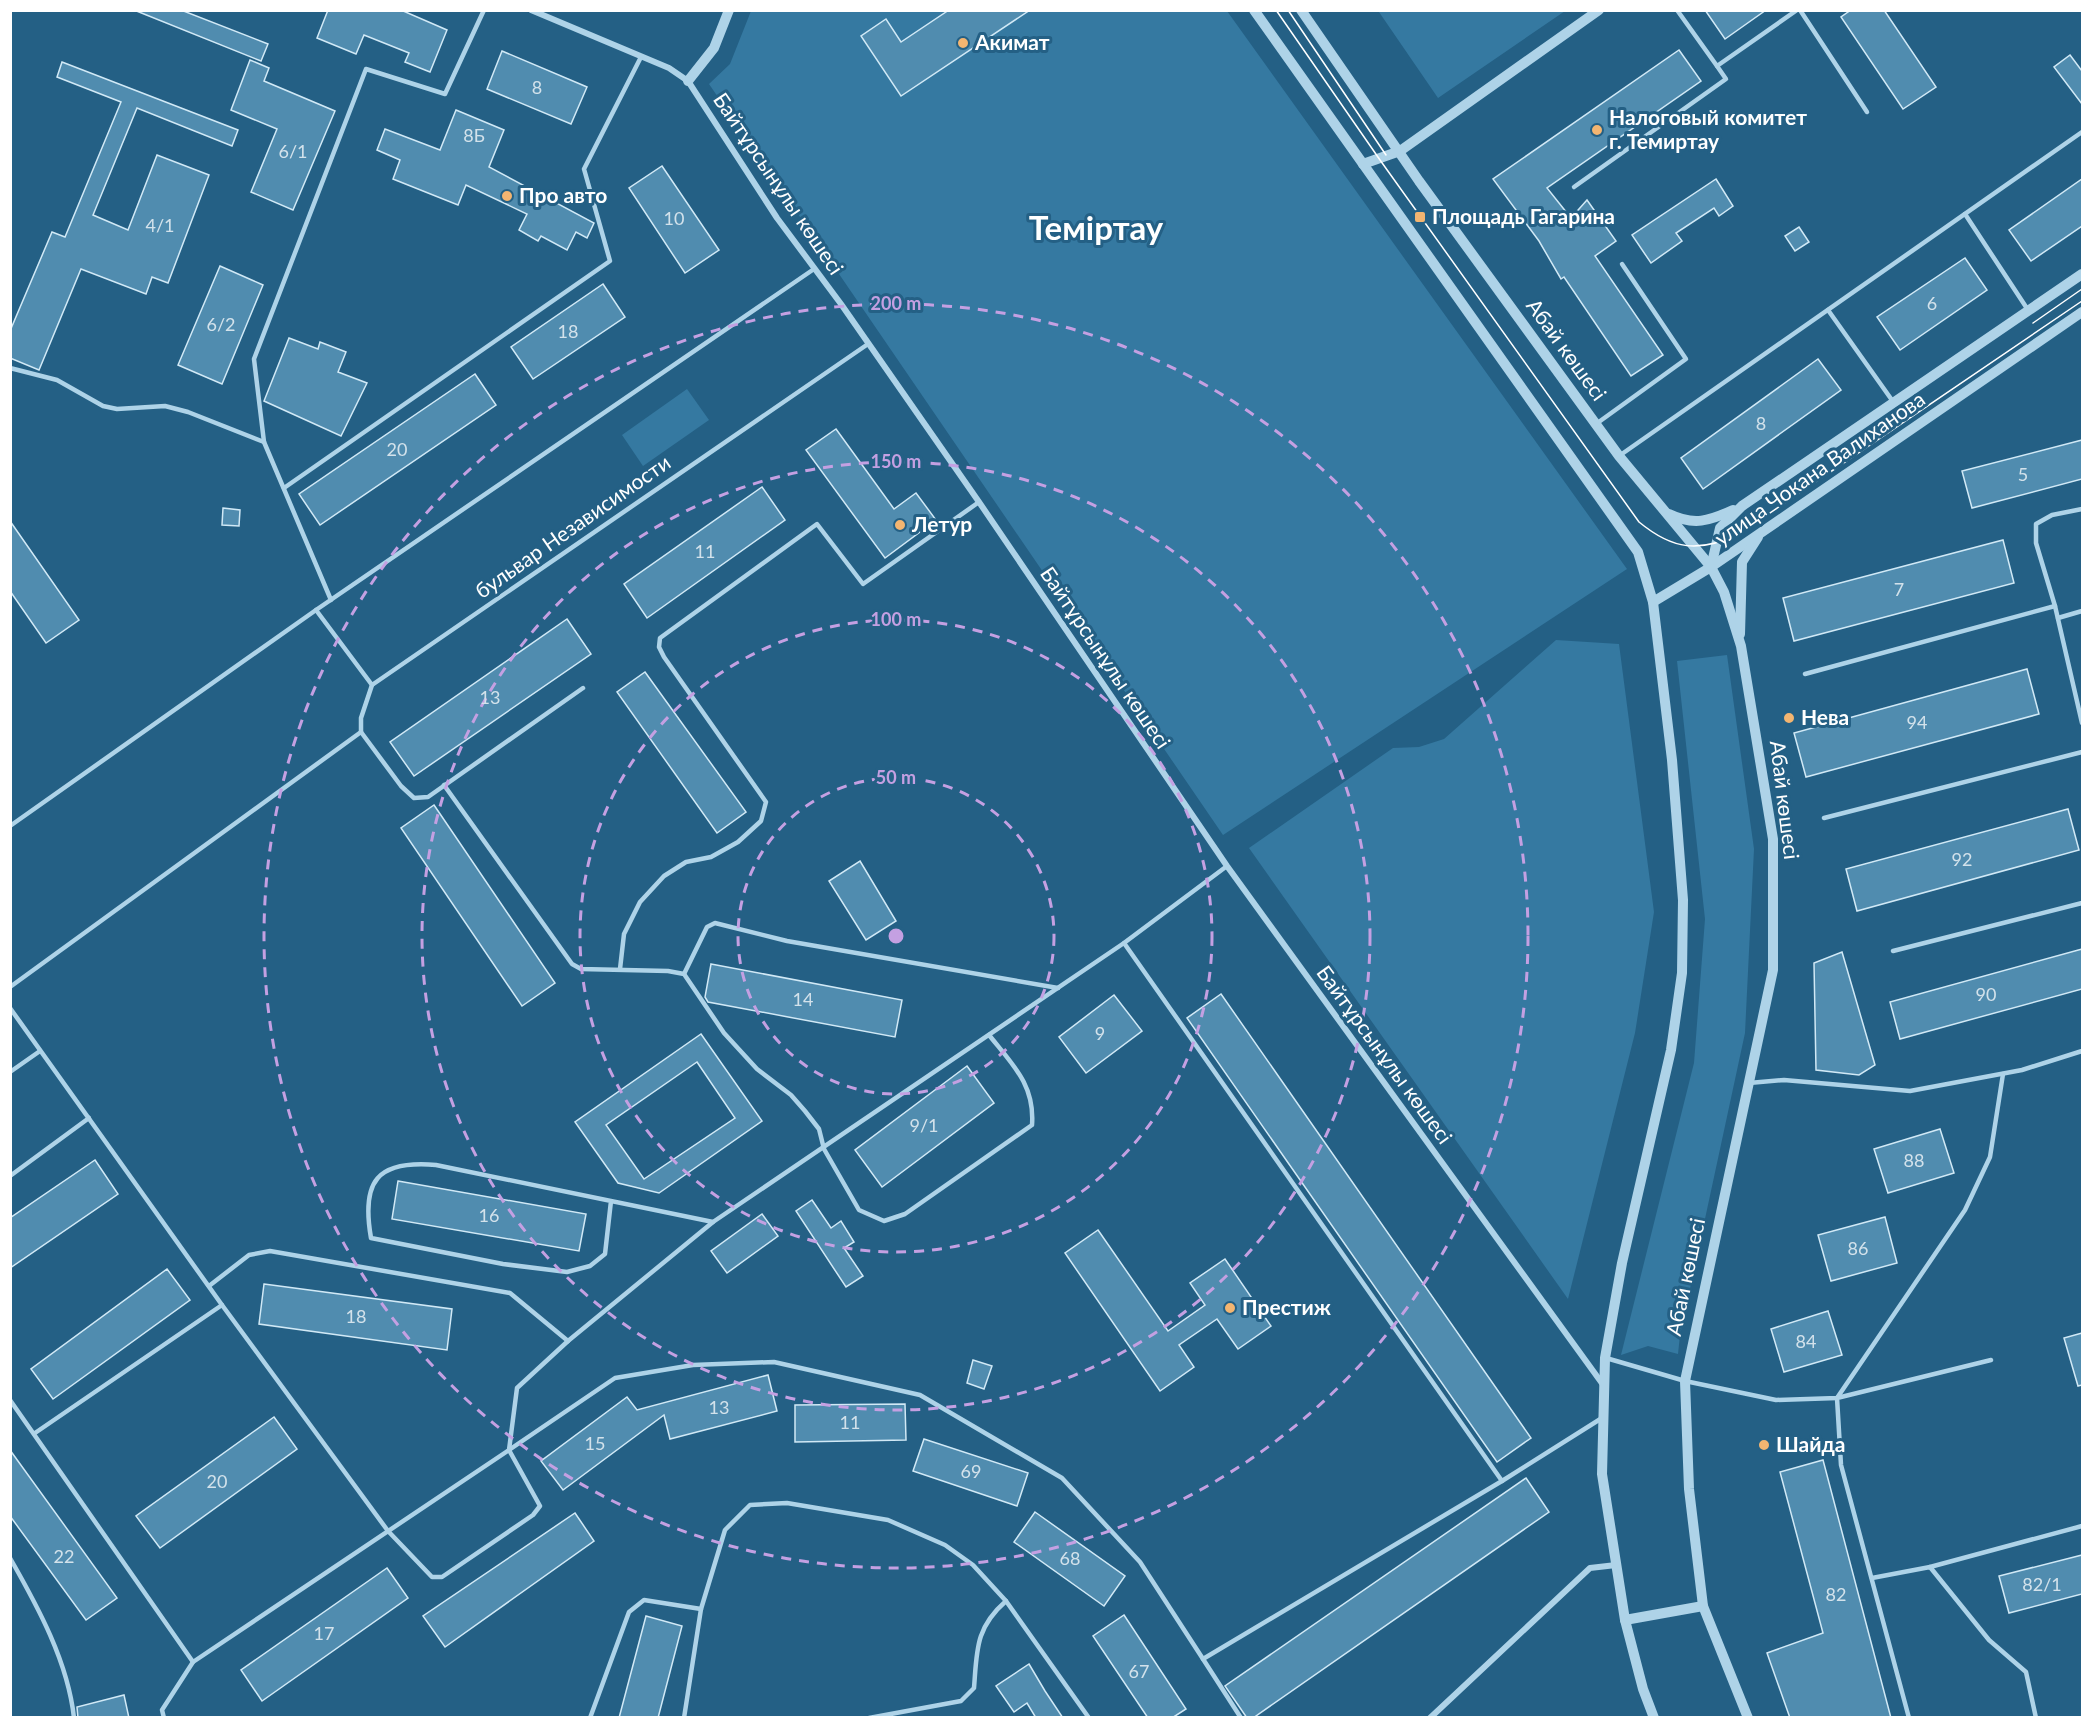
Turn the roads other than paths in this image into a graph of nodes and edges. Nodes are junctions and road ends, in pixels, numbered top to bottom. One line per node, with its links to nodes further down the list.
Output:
1 (484, 10): 28 (lane)
2 (531, 10): 9 (street, Байтұрсынұлы көшесі)
3 (729, 10): 11 (street)
4 (1254, 10): 15 (street)
5 (1301, 10): 14 (street, Абай көшесі)
6 (1599, 10): 14 (street)
7 (1677, 10): 10 (lane)
8 (1798, 10): 10 (lane); 12 (lane)
9 (641, 57): 11 (street, Байтұрсынұлы көшесі); 30 (lane)
10 (1717, 66): 16 (lane)
11 (687, 81): 19 (street, Байтұрсынұлы көшесі)
12 (1867, 112)
13 (2082, 132): 17 (lane)
14 (1400, 151): 15 (street); 27 (street, Абай көшесі)
15 (1363, 164): 38 (street)
16 (1574, 188)
17 (1965, 214): 21 (lane); 22 (lane)
18 (1622, 264): 27 (lane)
19 (814, 268): 24 (street, Байтұрсынұлы көшесі); 37 (lane)
20 (2082, 274): 22 (street, улица Чокана Валиханова)
21 (1828, 310): 26 (lane); 29 (lane)
22 (2029, 311): 26 (street, улица Чокана Валиханова)
23 (2082, 312): 35 (street, улица Чокана Валиханова)
24 (868, 344): 31 (street, Байтұрсынұлы көшесі); 45 (lane, бульвар Независимости)
25 (10, 368): 28 (lane)
26 (1894, 404): 32 (street, улица Чокана Валиханова)
27 (1596, 424): 29 (street, Абай көшесі)
28 (264, 442): 30 (lane)
29 (1619, 456): 34 (street, Абай көшесі)
30 (284, 488): 37 (lane)
31 (979, 502): 53 (street, Байтұрсынұлы көшесі); 57 (lane)
32 (1742, 506): 34 (street); 36 (street, улица Чокана Валиханова)
33 (2082, 509): 39 (lane)
34 (1665, 512): 36 (street, Абай көшесі)
35 (1761, 533): 36 (street, улица Чокана Валиханова); 43 (street)
36 (1711, 567): 38 (street); 43 (street, Абай көшесі)
37 (331, 600): 40 (lane)
38 (1653, 602): 76 (street)
39 (2055, 606): 42 (lane); 44 (lane)
40 (316, 610): 45 (lane); 52 (lane)
41 (2082, 611): 42 (lane)
42 (2058, 618): 47 (lane)
43 (1741, 646): 67 (street, Абай көшесі)
44 (1805, 674)
45 (372, 685): 48 (lane)
46 (584, 688): 50 (lane)
47 (2082, 723)
48 (361, 732): 50 (lane); 59 (lane)
49 (2082, 752): 51 (lane)
50 (444, 785): 57 (lane)
51 (1824, 818)
52 (10, 826)
53 (1227, 866): 55 (lane); 79 (street, Байтұрсынұлы көшесі)
54 (2082, 903): 56 (lane)
55 (1124, 943): 60 (lane); 85 (lane)
56 (1893, 951)
57 (620, 969): 58 (lane)
58 (684, 974): 60 (lane); 69 (lane)
59 (10, 987)
60 (1058, 988): 62 (lane)
61 (10, 1008): 63 (lane)
62 (989, 1035): 69 (lane); 69 (lane)
63 (40, 1050): 65 (lane); 68 (lane)
64 (2082, 1051): 66 (lane)
65 (10, 1072)
66 (2003, 1074): 67 (lane); 80 (lane)
67 (1748, 1083): 78 (street, Абай көшесі)
68 (89, 1118): 70 (lane); 73 (lane)
69 (824, 1149): 72 (lane)
70 (10, 1176)
71 (611, 1202): 71 (lane); 72 (lane)
72 (713, 1222): 75 (lane)
73 (209, 1286): 74 (lane); 75 (lane)
74 (222, 1305): 83 (lane); 87 (lane)
75 (567, 1341): 84 (lane)
76 (1605, 1358): 78 (lane); 79 (street)
77 (1990, 1360): 80 (lane)
78 (1685, 1381): 80 (lane); 93 (street, Абай көшесі)
79 (1605, 1387): 82 (street)
80 (1837, 1398): 91 (lane)
81 (10, 1400): 83 (lane)
82 (1604, 1417): 85 (lane); 89 (street)
83 (35, 1433): 97 (lane)
84 (509, 1450): 87 (lane); 87 (lane); 96 (lane)
85 (1502, 1482): 96 (lane)
86 (2082, 1526): 90 (lane)
87 (388, 1531): 97 (lane)
88 (10, 1558): 98 (lane)
89 (1616, 1565): 95 (street); 105 (street)
90 (1930, 1567): 91 (lane); 109 (lane)
91 (1872, 1578): 108 (lane)
92 (1006, 1601): 94 (lane); 102 (lane); 103 (lane)
93 (1703, 1606): 95 (street); 107 (street, Абай көшесі)
94 (701, 1609): 100 (lane); 101 (lane)
95 (1625, 1620): 106 (street)
96 (1203, 1659): 104 (lane)
97 (193, 1662): 99 (lane)
98 (74, 1718)
99 (164, 1718)
100 (590, 1718)
101 (684, 1718)
102 (869, 1718)
103 (1089, 1718)
104 (1241, 1718)
105 (1430, 1718)
106 (1654, 1718)
107 (1748, 1718)
108 (1909, 1718)
109 (2036, 1718)

